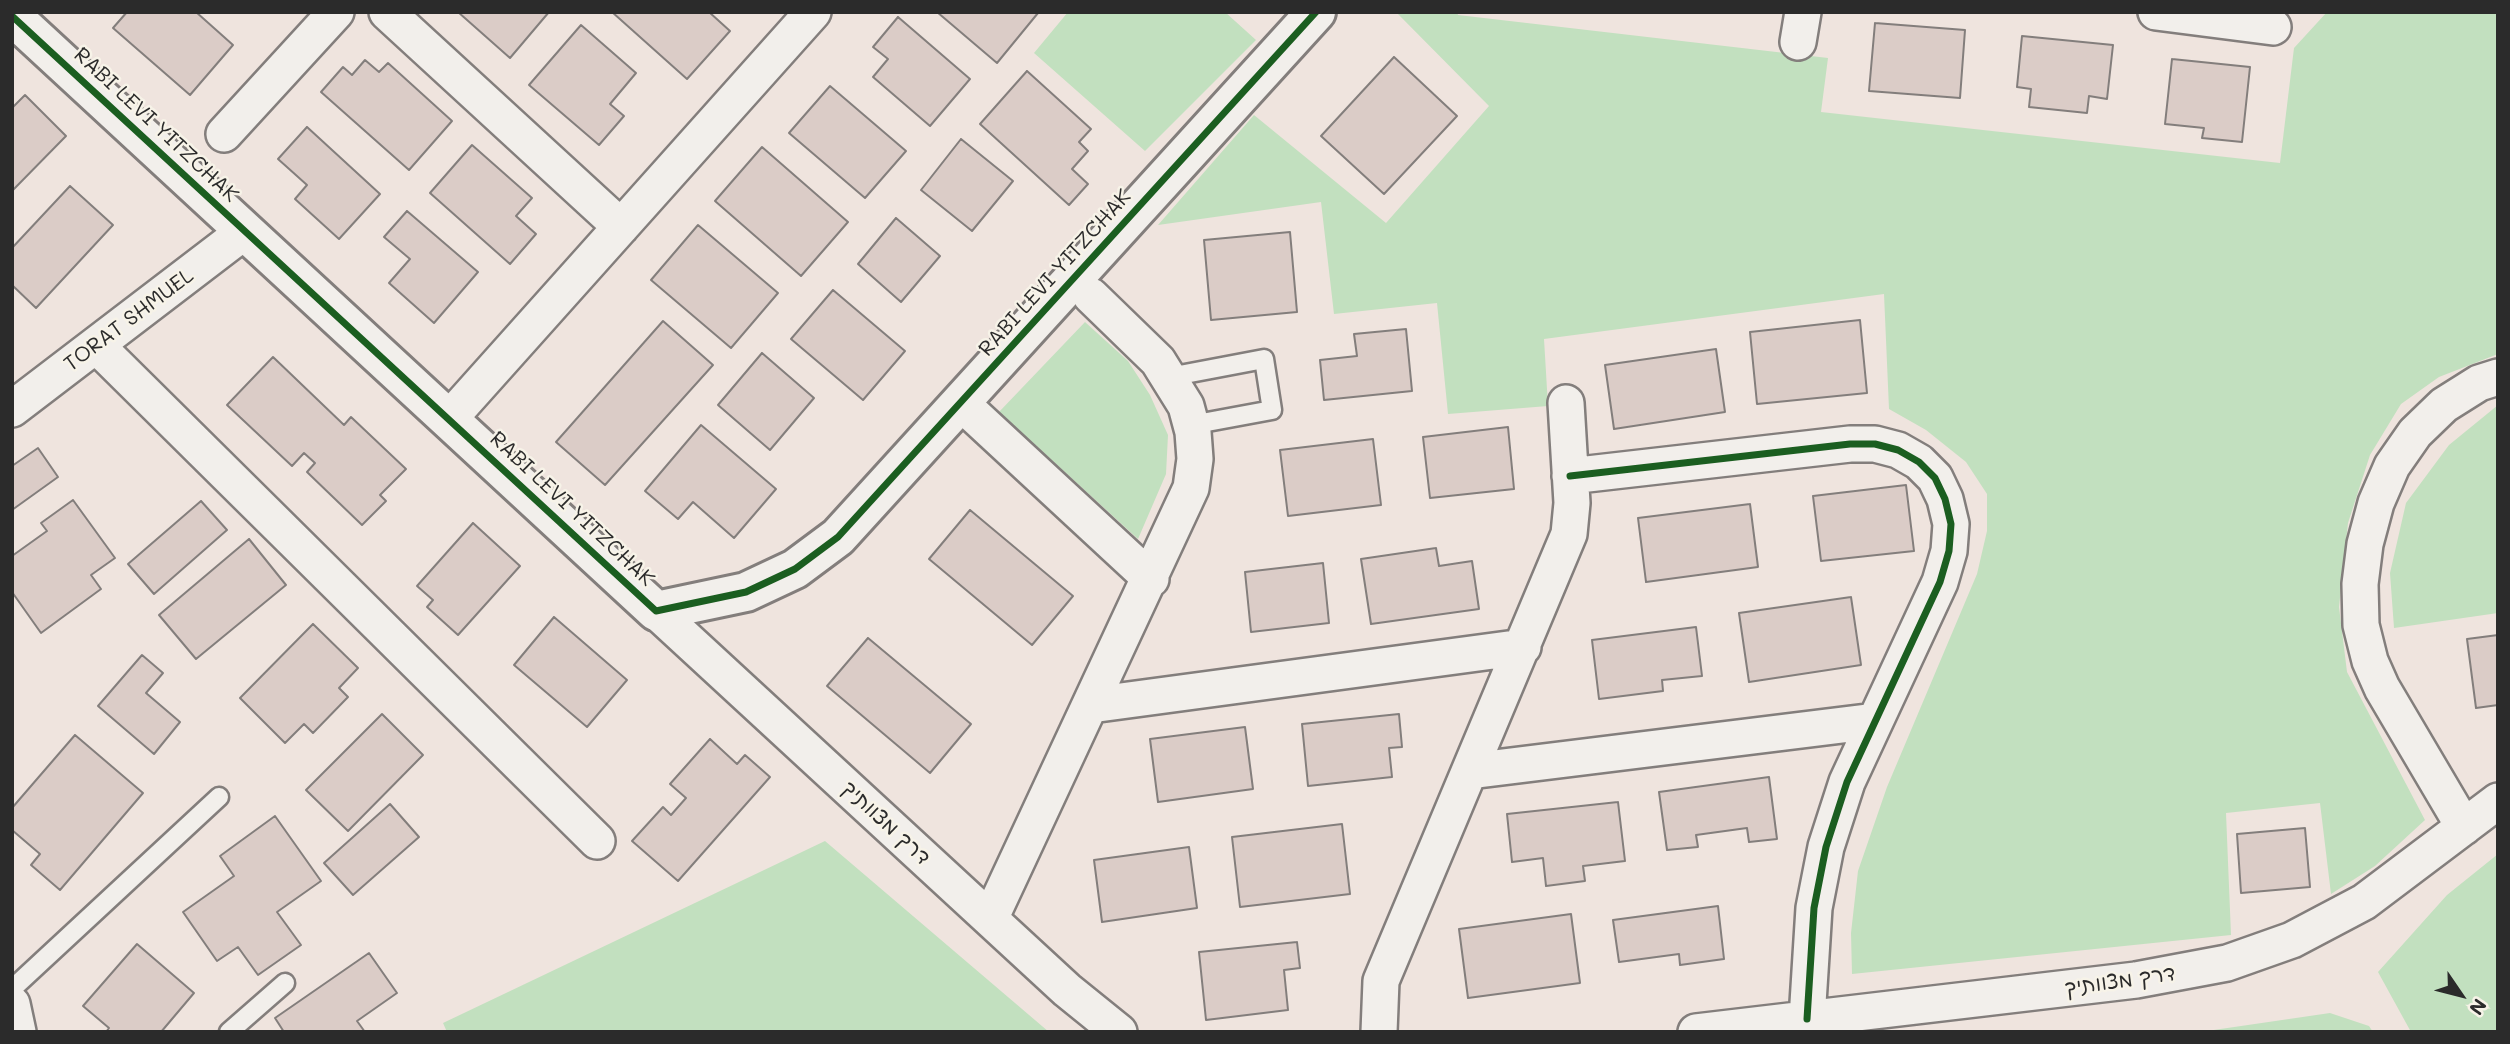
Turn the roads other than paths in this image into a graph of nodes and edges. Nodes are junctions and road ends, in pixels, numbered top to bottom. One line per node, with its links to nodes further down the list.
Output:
1 (336, 12): 8 (street)
2 (387, 12): 9 (street)
3 (813, 12): 9 (street)
4 (1316, 12): 15 (street, RABI LEVI YITZCHAK)
5 (2156, 12): 7 (street)
6 (12, 16): 10 (street, RABI LEVI YITZCHAK)
7 (2281, 20)
8 (224, 134)
9 (621, 227): 18 (street)
10 (245, 231): 12 (street, TORAT SHMUEL); 18 (street, RABI LEVI YITZCHAK)
11 (1091, 296): 13 (street)
12 (96, 345): 17 (street, TORAT SHMUEL); 30 (street)
13 (1169, 377): 19 (street); 19 (lane)
14 (2498, 377): 29 (street)
15 (961, 403): 21 (street); 22 (street, RABI LEVI YITZCHAK)
16 (1566, 403): 20 (street)
17 (12, 409)
18 (449, 419): 22 (street, RABI LEVI YITZCHAK)
19 (1191, 425): 21 (street)
20 (1570, 476): 23 (street); 25 (street)
21 (1151, 579): 24 (street)
22 (656, 611): 31 (street, דרך מצוותיך)
23 (1523, 647): 24 (street); 26 (street)
24 (1091, 705): 31 (street)
25 (1875, 721): 26 (street); 35 (street)
26 (1470, 771): 39 (street)
27 (219, 797): 33 (lane)
28 (2498, 801): 29 (street, דרך מצוותיך)
29 (2464, 827): 35 (street, דרך מצוותיך)
30 (597, 841)
31 (990, 919): 38 (street, דרך מצוותיך)
32 (285, 983): 37 (lane)
33 (12, 989)
34 (12, 1004): 36 (street)
35 (1807, 1019): 40 (street, דרך מצוותיך)
36 (19, 1032)
37 (229, 1032)
38 (1119, 1032)
39 (1379, 1032)
40 (1696, 1032)

